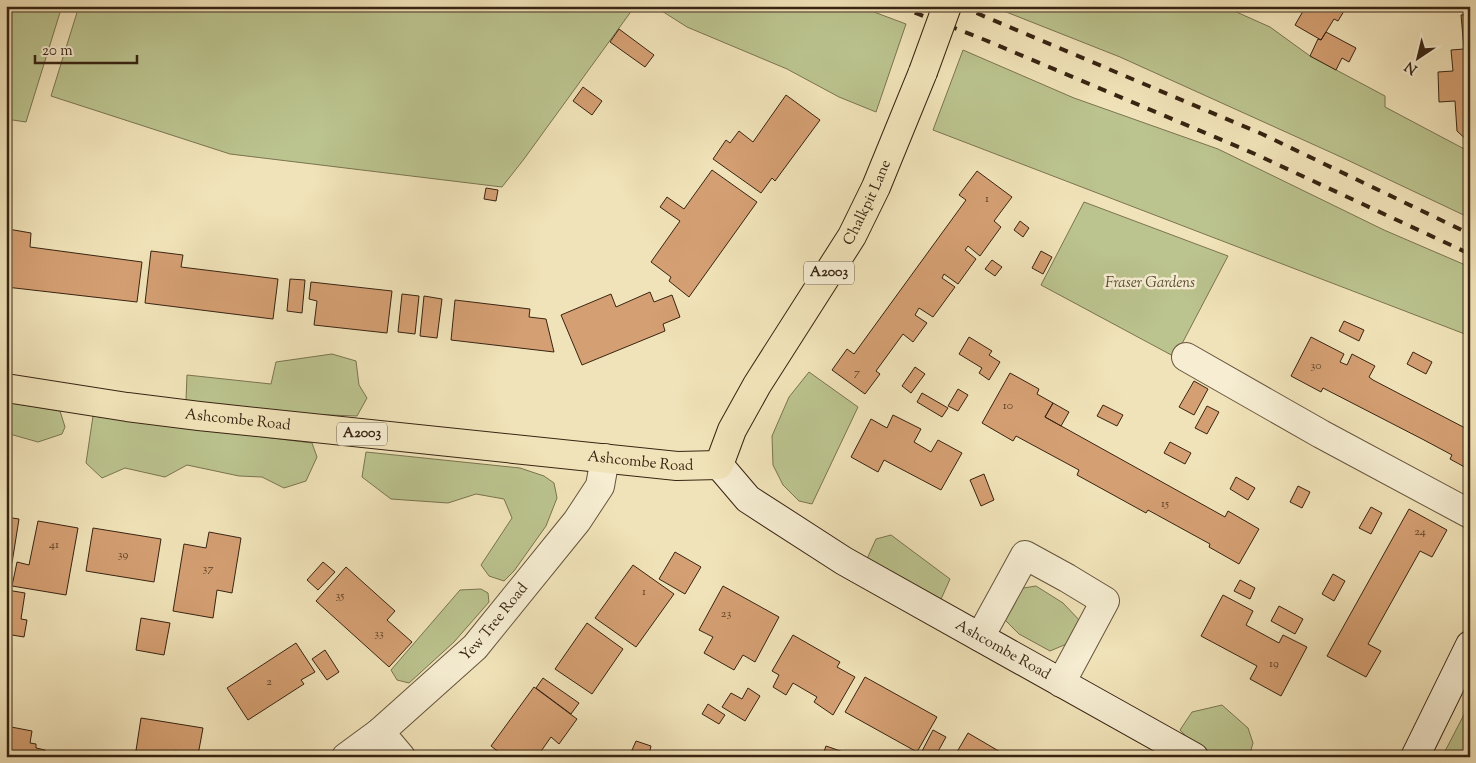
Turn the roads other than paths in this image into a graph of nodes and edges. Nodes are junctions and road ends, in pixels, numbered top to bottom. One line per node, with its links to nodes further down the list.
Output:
1 (947, 6): 5 (main road, Chalkpit Lane / A2003, bridge)
2 (1186, 357): 6 (street)
3 (6, 388): 4 (main road, Ashcombe Road / A2003)
4 (605, 458): 5 (main road, Ashcombe Road / A2003); 10 (street, Yew Tree Road)
5 (719, 464): 7 (street, Ashcombe Road)
6 (1470, 514)
7 (980, 637): 9 (street, Ashcombe Road); 9 (street)
8 (1470, 645): 14 (street)
9 (1061, 683): 13 (street, Ashcombe Road)
10 (380, 732): 11 (street, Yew Tree Road); 12 (street)
11 (346, 757)
12 (401, 757)
13 (1194, 757)
14 (1415, 757)

